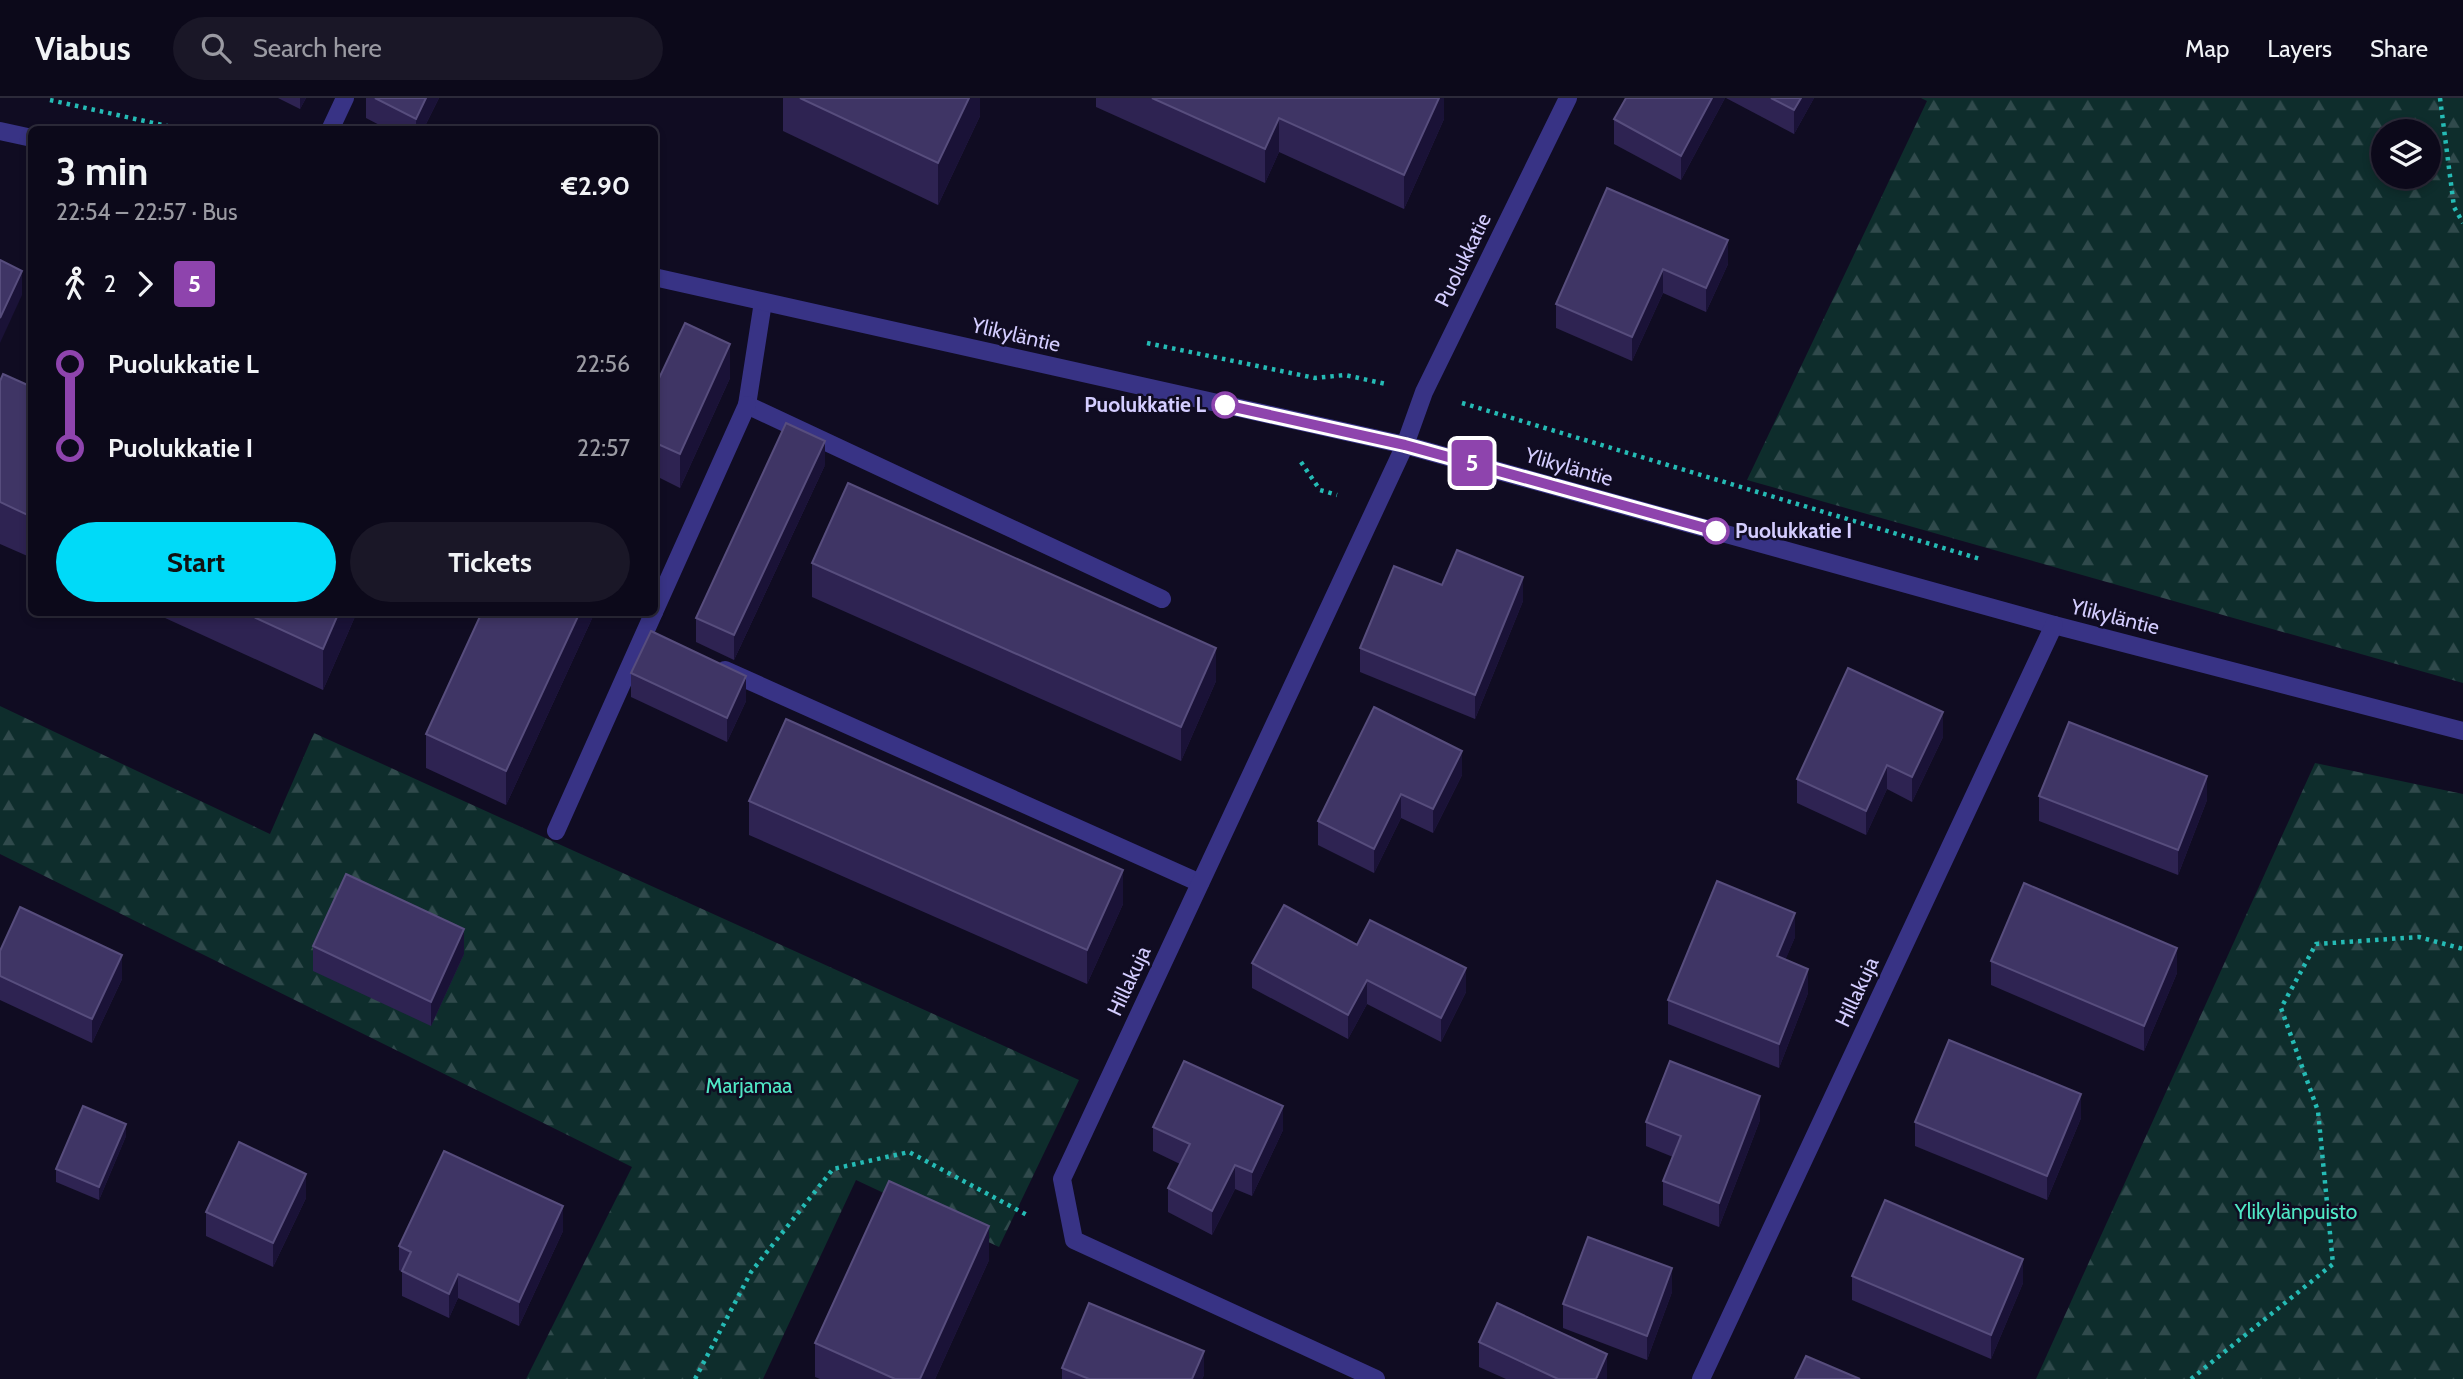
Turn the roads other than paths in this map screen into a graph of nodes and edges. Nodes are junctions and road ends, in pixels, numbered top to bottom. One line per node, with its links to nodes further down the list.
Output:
1 (345, 98): 3 (street)
2 (1567, 98): 9 (street, Puolukkatie)
3 (332, 126)
4 (0, 131): 5 (street)
5 (28, 137)
6 (658, 278): 7 (street, Ylikyläntie)
7 (763, 302): 8 (street); 9 (street, Ylikyläntie)
8 (747, 405): 10 (street); 11 (street)
9 (1405, 445): 13 (street, Ylikyläntie); 17 (street, Hillakuja)
10 (1162, 599)
11 (658, 603)
12 (654, 616): 16 (street)
13 (2053, 625): 15 (street, Ylikyläntie); 19 (street, Hillakuja)
14 (708, 662): 17 (street)
15 (2463, 731)
16 (556, 831)
17 (1200, 883): 18 (street, Hillakuja)
18 (1376, 1379)
19 (1701, 1379)

